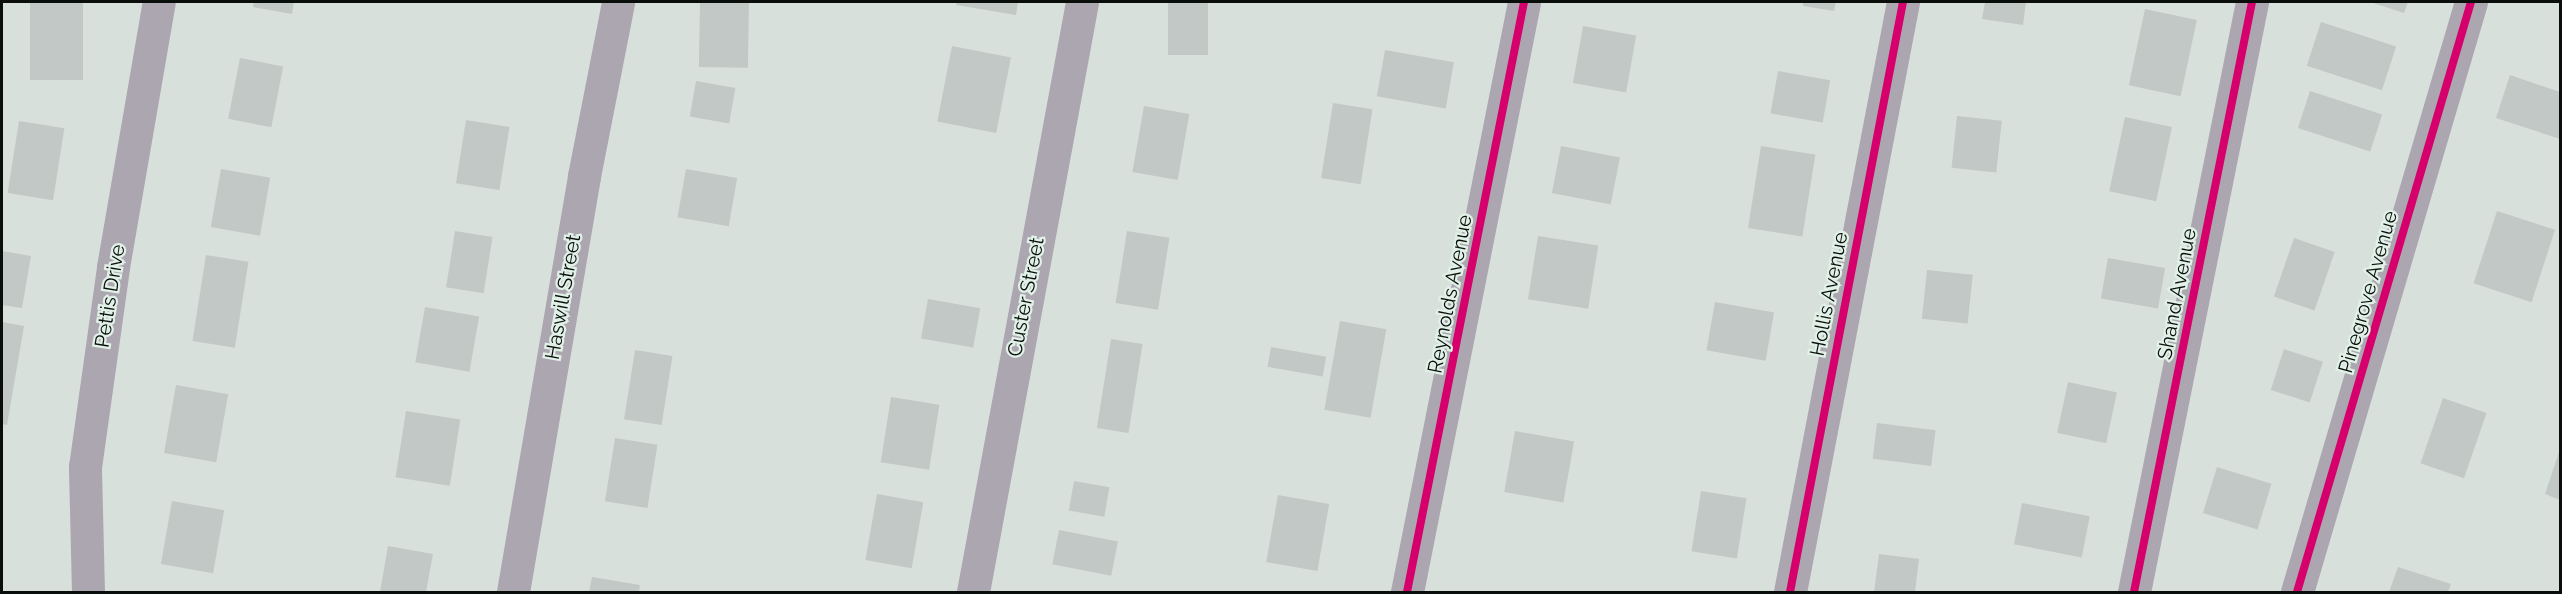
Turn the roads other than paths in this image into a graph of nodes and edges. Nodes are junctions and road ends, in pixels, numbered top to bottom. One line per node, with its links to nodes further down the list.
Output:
1 (159, 2): 8 (street, Pettis Drive)
2 (618, 2): 9 (street, Haswill Street)
3 (1082, 2): 10 (street, Custer Street)
4 (1524, 2): 11 (street, Reynolds Avenue)
5 (1903, 2): 12 (street, Hollis Avenue)
6 (2252, 2): 13 (street, Shand Avenue)
7 (2471, 2): 14 (street, Pinegrove Avenue)
8 (88, 592)
9 (513, 592)
10 (974, 592)
11 (1407, 592)
12 (1790, 592)
13 (2134, 592)
14 (2297, 592)

